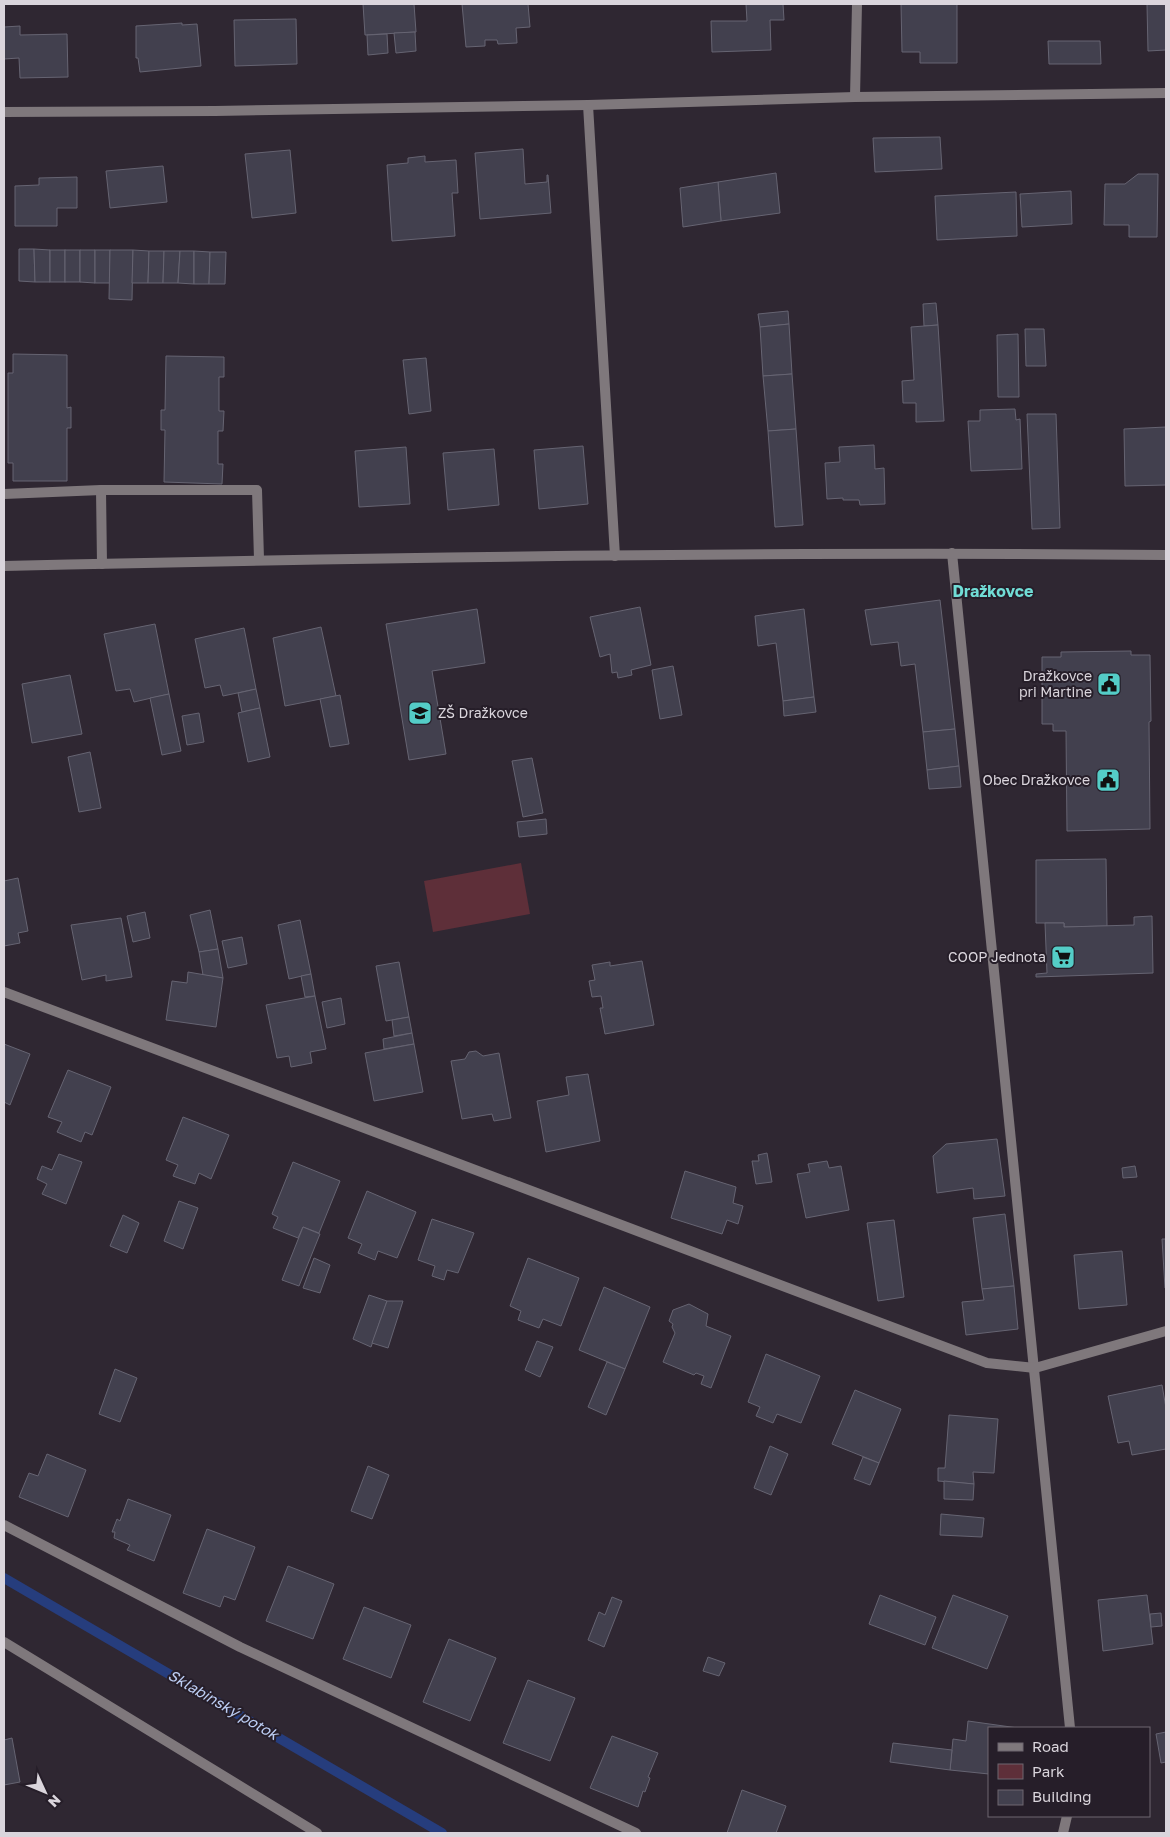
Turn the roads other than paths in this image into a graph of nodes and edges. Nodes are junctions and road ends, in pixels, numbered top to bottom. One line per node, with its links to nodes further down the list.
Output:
1 (857, 4): 3 (street)
2 (1166, 93): 3 (street)
3 (855, 97): 4 (street)
4 (588, 105): 5 (street); 10 (street)
5 (4, 112)
6 (101, 490): 7 (street); 11 (street); 12 (street)
7 (4, 494)
8 (952, 553): 9 (street); 10 (street); 16 (street)
9 (1166, 555)
10 (615, 556): 11 (street)
11 (259, 560): 12 (street)
12 (102, 564): 13 (street)
13 (4, 566)
14 (4, 992): 16 (street)
15 (1166, 1331): 16 (street)
16 (1035, 1368): 19 (street)
17 (4, 1525): 22 (street)
18 (4, 1642): 21 (street)
19 (1070, 1727)
20 (1067, 1817): 23 (street)
21 (317, 1833)
22 (636, 1833)
23 (1063, 1833)

